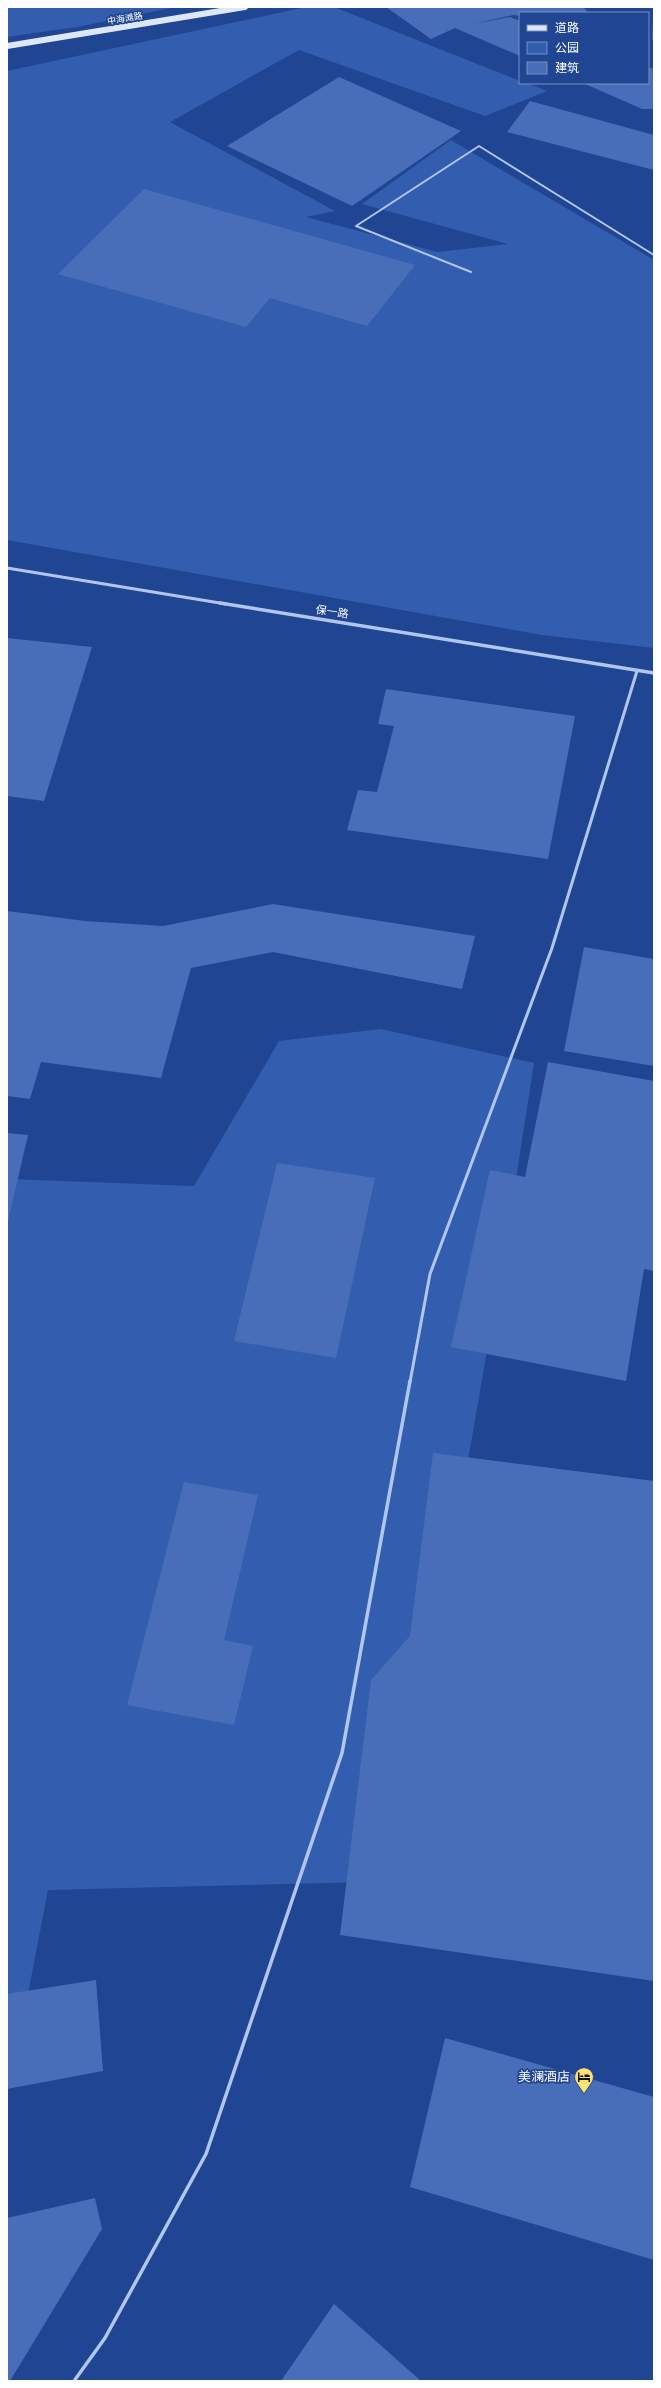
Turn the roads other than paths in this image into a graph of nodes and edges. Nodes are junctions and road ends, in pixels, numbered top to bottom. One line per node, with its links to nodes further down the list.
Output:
1 (245, 7): 2 (main road, 中海滩路)
2 (7, 46)
3 (654, 255): 4 (lane)
4 (471, 272)
5 (7, 568): 6 (street, 保一路)
6 (637, 671): 7 (street, 保一路); 8 (lane)
7 (654, 673)
8 (74, 2381)

